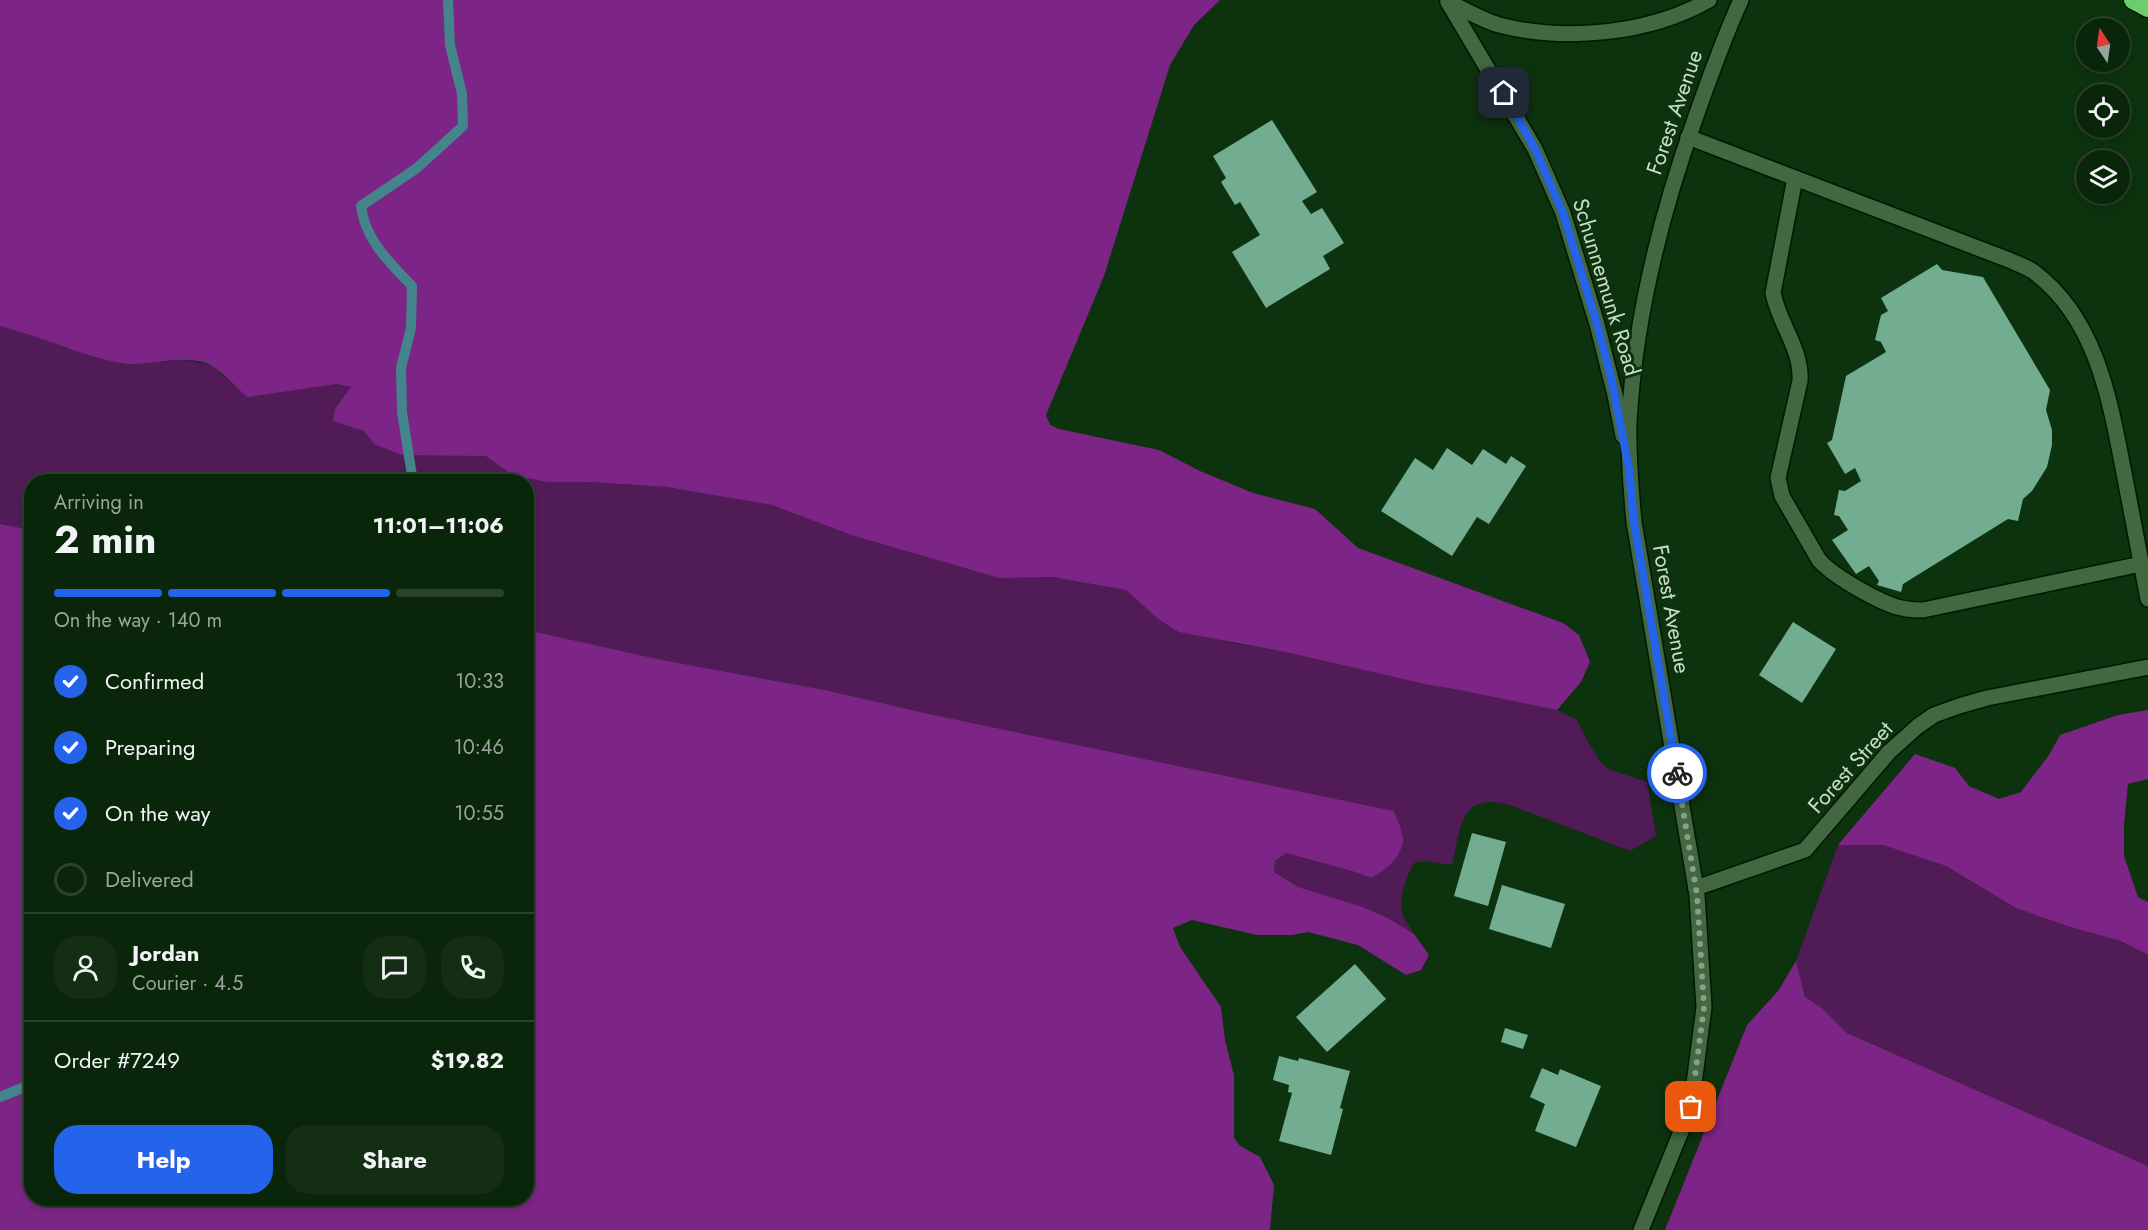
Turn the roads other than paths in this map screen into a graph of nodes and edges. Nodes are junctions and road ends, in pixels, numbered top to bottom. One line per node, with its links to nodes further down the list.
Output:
1 (1709, 0): 4 (street, Schunnemunk Road)
2 (1741, 0): 6 (street, Forest Avenue)
3 (2133, 0): 5 (highway)
4 (1447, 1): 8 (street, Schunnemunk Road)
5 (2148, 8)
6 (1688, 137): 7 (street); 8 (street, Forest Avenue)
7 (1795, 178): 9 (street); 9 (street)
8 (1629, 469): 12 (street, Forest Avenue)
9 (2141, 564): 10 (street)
10 (2148, 599)
11 (2148, 667): 12 (street, Forest Street)
12 (1696, 888): 13 (street, Forest Avenue)
13 (1641, 1230)

